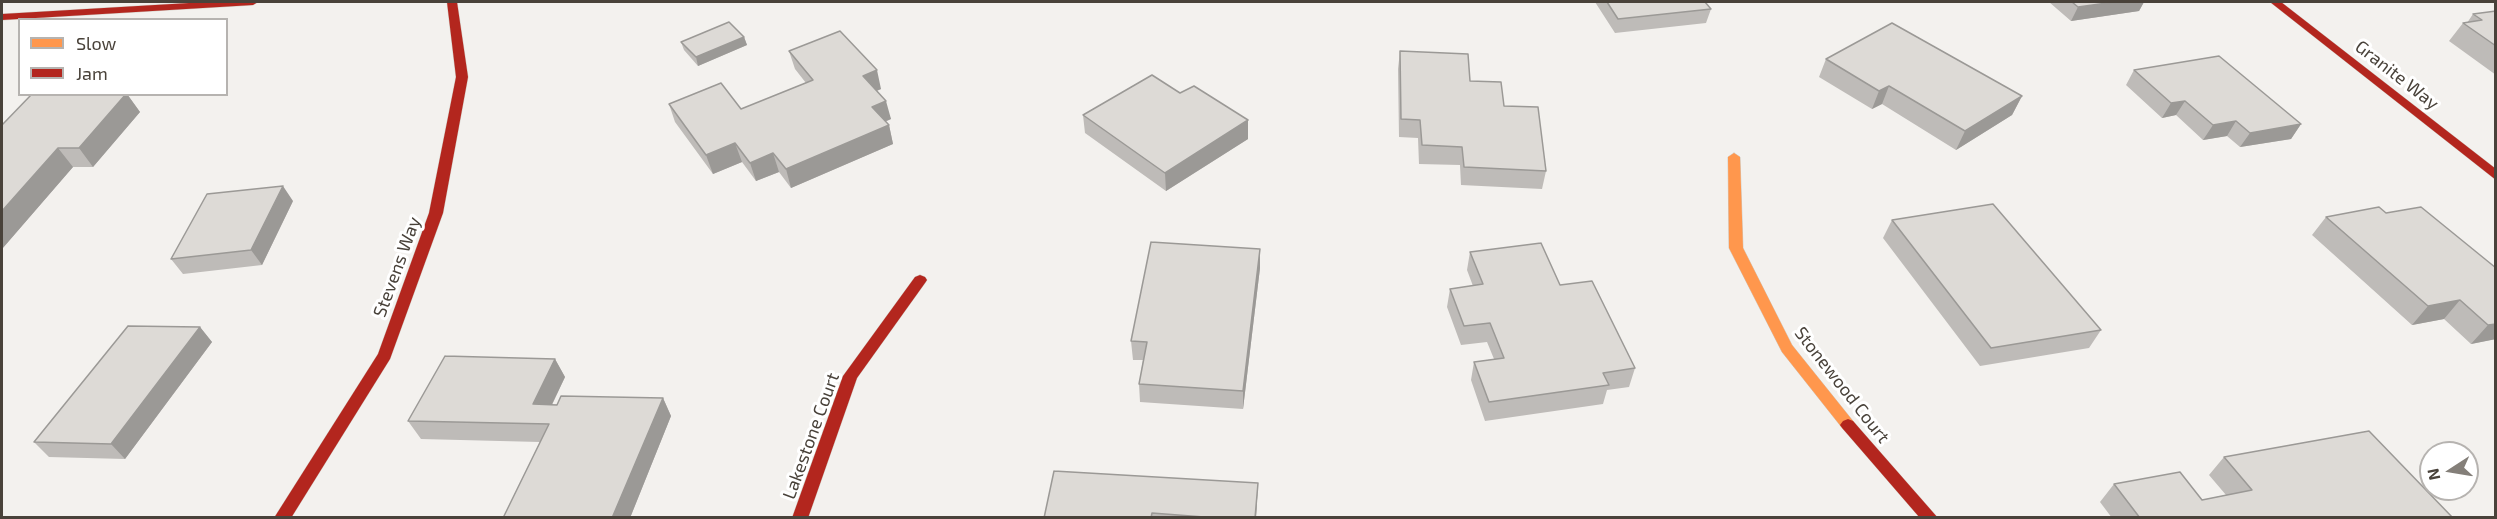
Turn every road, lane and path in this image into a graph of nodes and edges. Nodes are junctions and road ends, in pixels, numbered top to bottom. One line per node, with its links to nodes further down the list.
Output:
1 (253, 2): 4 (street)
2 (452, 2): 8 (street, Stevens Way)
3 (2275, 2): 6 (street, Granite Way)
4 (2, 17)
5 (1734, 157): 10 (street, Stonewood Court)
6 (2496, 176)
7 (920, 280): 9 (street, Lakestone Court)
8 (282, 518)
9 (800, 518)
10 (1930, 518)

